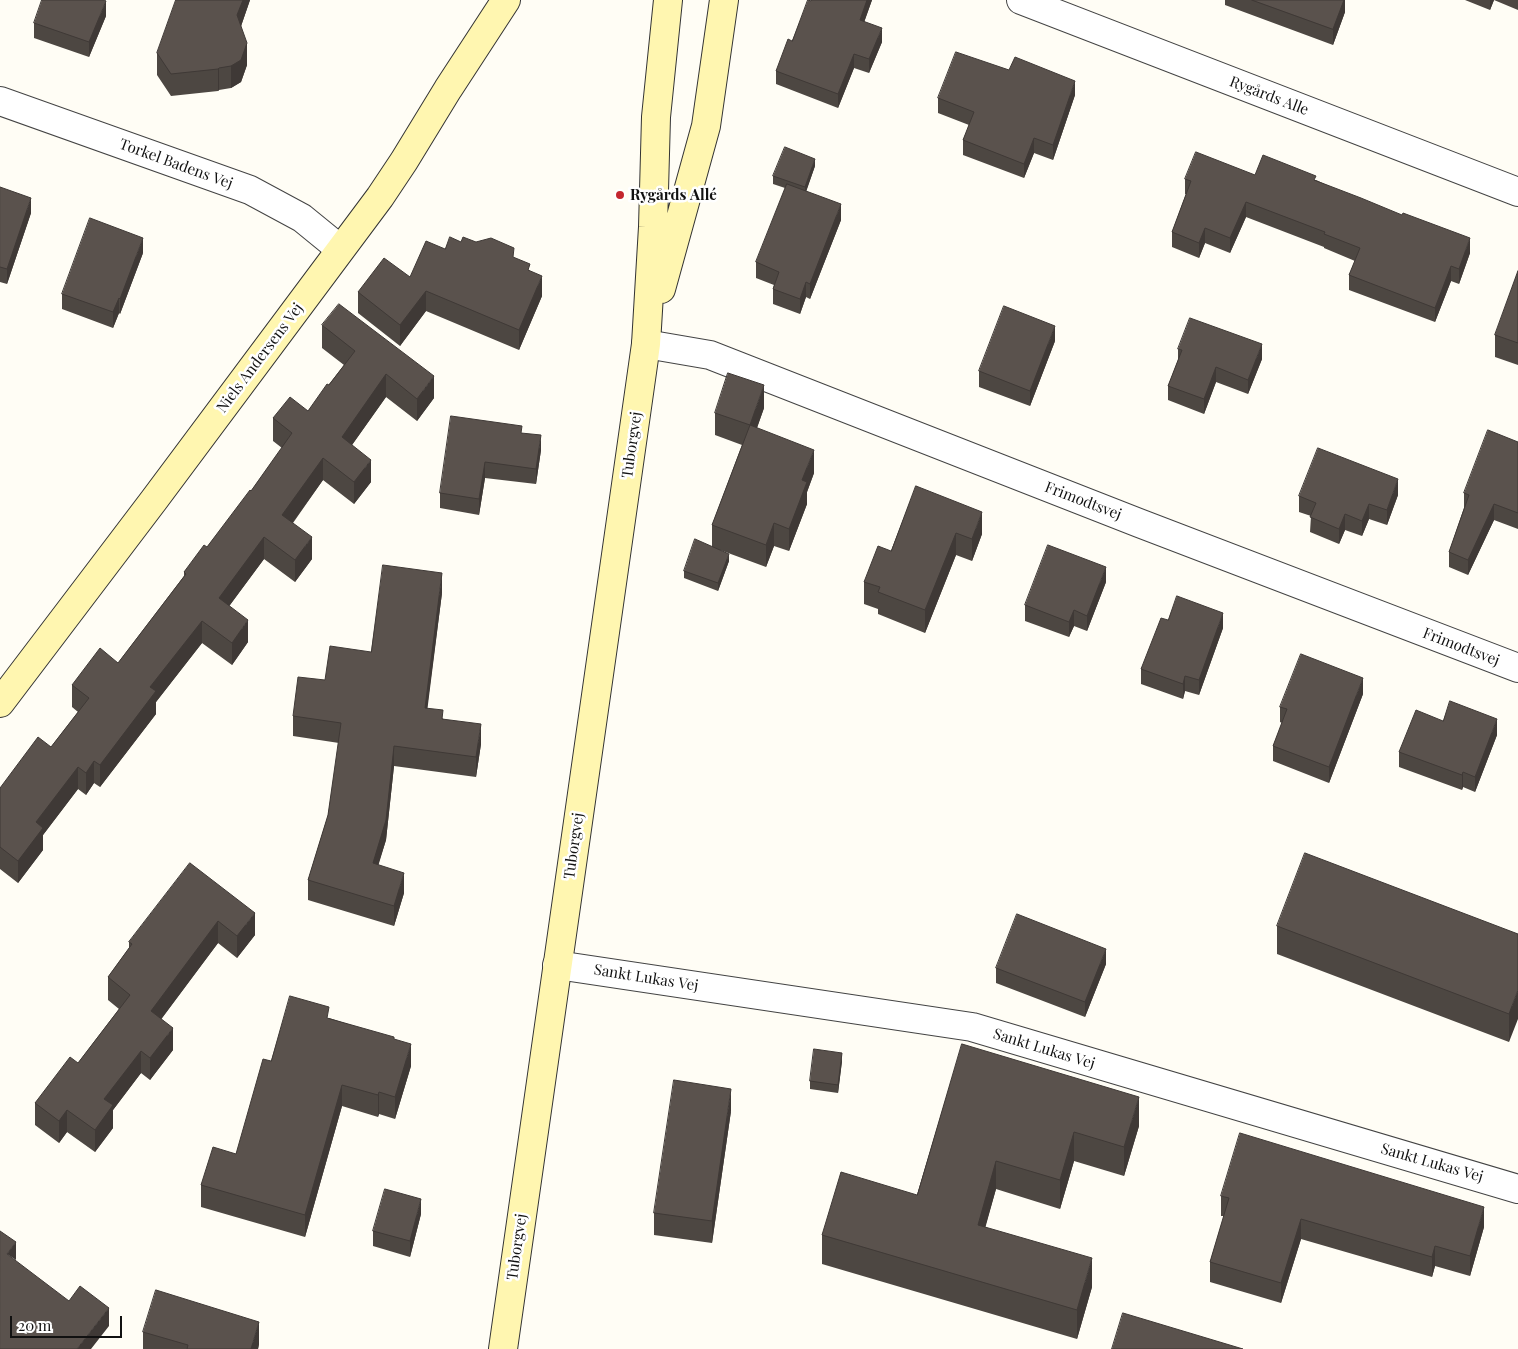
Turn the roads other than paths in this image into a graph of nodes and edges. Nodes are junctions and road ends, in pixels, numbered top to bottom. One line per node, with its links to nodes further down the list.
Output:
1 (668, 0): 8 (street, Tuborgvej)
2 (724, 0): 8 (street, Tuborgvej)
3 (1021, 0): 6 (street, Rygårds Alle)
4 (506, 1): 7 (street, Niels Andersens Vej)
5 (0, 102): 7 (street, Torkel Badens Vej)
6 (1518, 192)
7 (340, 249): 10 (street, Niels Andersens Vej)
8 (646, 344): 9 (street, Frimodtsvej); 11 (street, Tuborgvej)
9 (1518, 668)
10 (0, 703)
11 (557, 965): 12 (street, Sankt Lukas Vej); 13 (street, Tuborgvej)
12 (1518, 1189)
13 (502, 1349)

